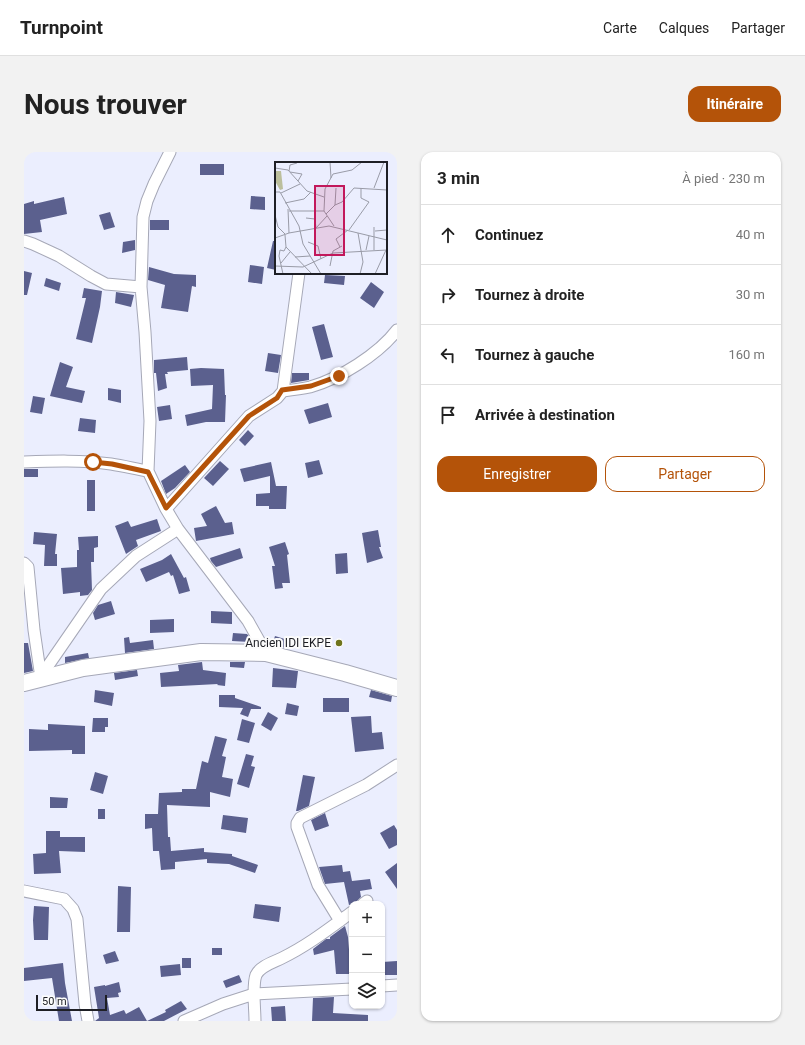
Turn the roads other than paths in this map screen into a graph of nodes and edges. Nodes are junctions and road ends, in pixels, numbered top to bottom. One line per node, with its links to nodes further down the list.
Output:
1 (170, 152): 4 (street)
2 (24, 241): 4 (street)
3 (299, 274): 6 (street)
4 (140, 287): 8 (street)
5 (397, 330): 6 (street)
6 (282, 390): 9 (street)
7 (24, 462): 8 (street)
8 (148, 472): 9 (street)
9 (166, 508): 10 (street)
10 (178, 528): 12 (street); 13 (street)
11 (24, 563): 13 (street)
12 (266, 653): 13 (street); 15 (street)
13 (41, 678): 14 (street)
14 (24, 683)
15 (397, 688)
16 (397, 766): 19 (street)
17 (24, 891): 24 (street)
18 (349, 914): 19 (street)
19 (340, 921): 23 (street)
20 (397, 985): 21 (street)
21 (385, 986)
22 (349, 989): 23 (street)
23 (254, 994): 25 (street); 26 (street)
24 (88, 1021)
25 (184, 1021)
26 (255, 1021)

